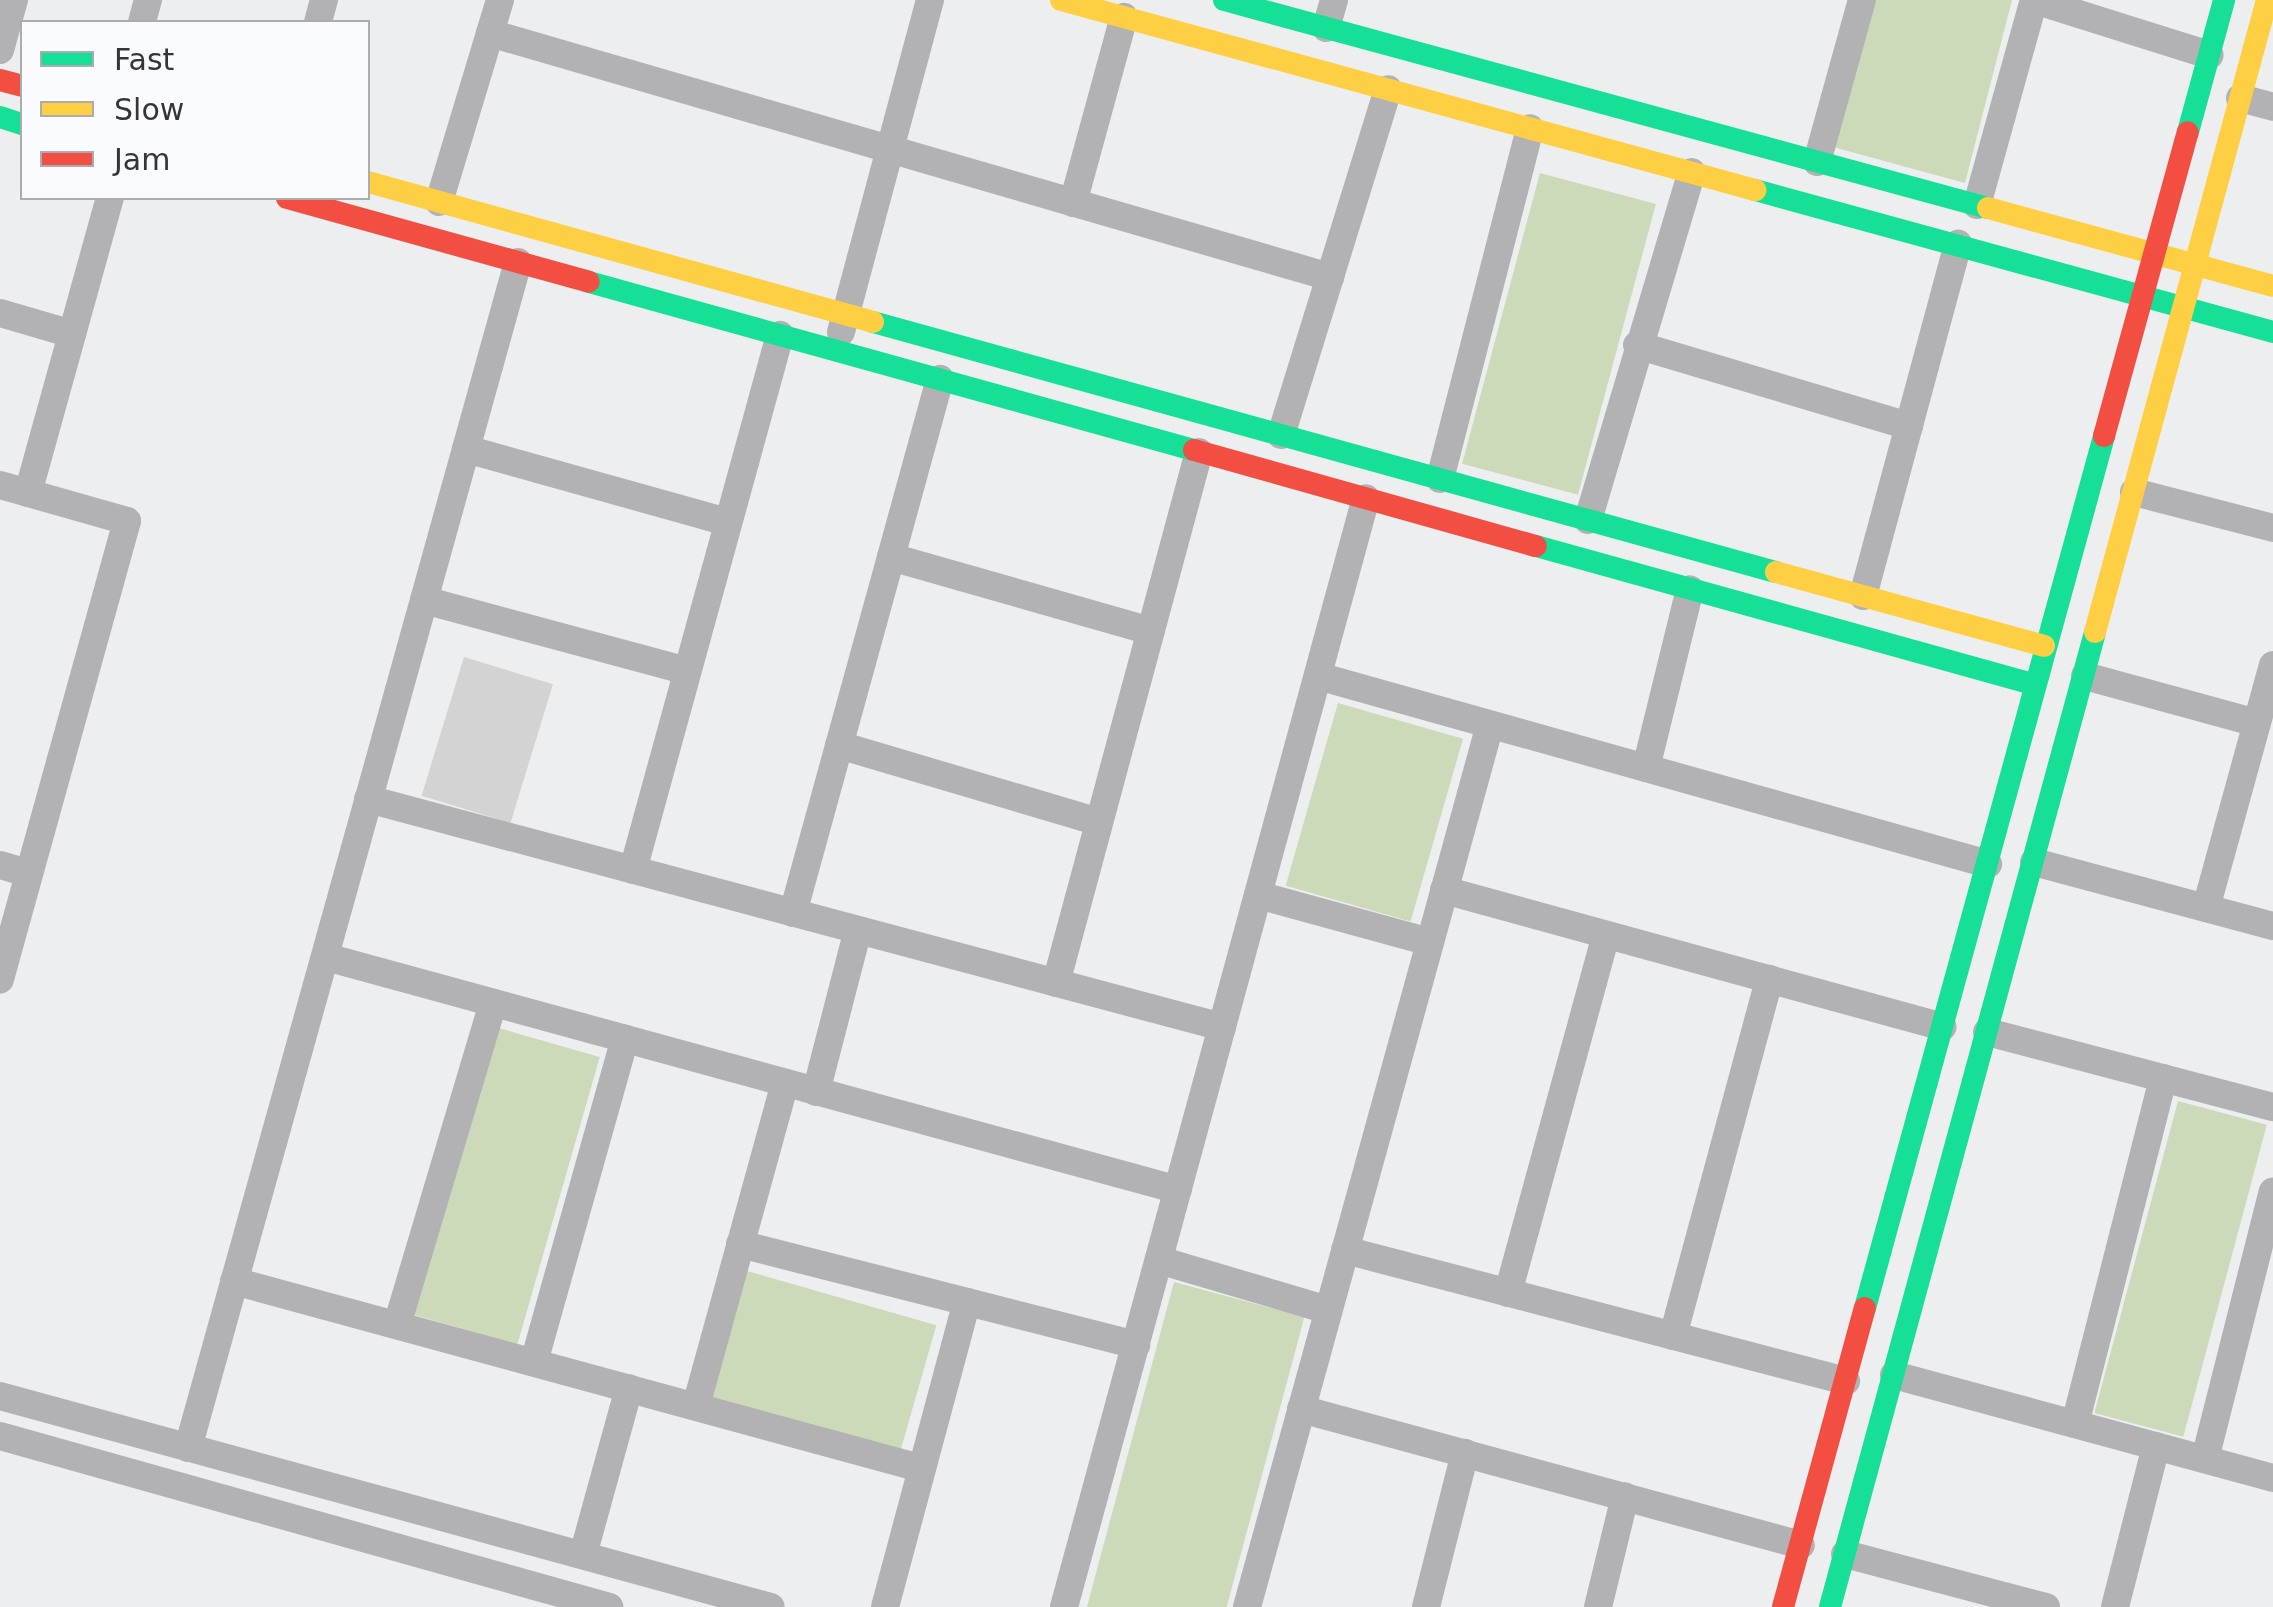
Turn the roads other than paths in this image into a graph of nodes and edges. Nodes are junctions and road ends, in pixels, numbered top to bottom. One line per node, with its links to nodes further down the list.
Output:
1 (14, 0): 15 (street)
2 (500, 0): 13 (street)
3 (930, 0): 21 (street)
4 (1061, 0): 11 (street)
5 (1334, 0): 12 (street)
6 (1862, 0): 22 (street)
7 (2034, 0): 16 (street); 29 (street)
8 (2224, 0): 16 (street)
9 (2267, 0): 18 (street)
10 (1230, 2): 12 (street); 14 (street)
11 (1124, 17): 14 (street); 28 (street)
12 (1326, 28): 22 (street)
13 (490, 34): 21 (street); 27 (street)
14 (1226, 45): 17 (street)
15 (0, 50)
16 (2210, 55): 31 (street)
17 (1388, 89): 20 (street); 34 (street)
18 (2240, 98): 19 (street); 33 (street)
19 (2273, 107)
20 (1530, 128): 23 (street); 50 (street)
21 (890, 150): 28 (street); 39 (street)
22 (1817, 162): 29 (street)
23 (1692, 172): 30 (street); 43 (street)
24 (370, 183): 27 (street)
25 (109, 200): 41 (street)
26 (294, 200): 32 (street)
27 (439, 202): 39 (street)
28 (1074, 202): 34 (street)
29 (1977, 205): 31 (street)
30 (1958, 244): 36 (street); 46 (street)
31 (2152, 253): 33 (street); 36 (street)
32 (518, 262): 42 (street); 48 (street)
33 (2195, 264): 35 (street); 37 (street)
34 (1330, 277): 47 (street)
35 (2273, 286)
36 (2140, 294): 37 (street); 63 (street)
37 (2184, 306): 40 (street); 52 (street)
38 (0, 314): 41 (street)
39 (846, 314): 44 (street); 47 (street)
40 (2273, 332)
41 (72, 334): 53 (street)
42 (780, 335): 44 (street); 56 (street)
43 (1638, 344): 46 (street); 55 (street)
44 (836, 350): 45 (street)
45 (940, 380): 49 (street); 58 (street)
46 (1909, 426): 60 (street)
47 (1281, 435): 50 (street)
48 (466, 449): 56 (street); 61 (street)
49 (1200, 452): 54 (street); 62 (street)
50 (1440, 479): 55 (street)
51 (0, 486): 53 (street)
52 (2134, 492): 57 (street); 67 (street)
53 (28, 493): 79 (street)
54 (1366, 498): 59 (street); 66 (street)
55 (1588, 520): 60 (street)
56 (728, 522): 65 (street)
57 (2273, 528)
58 (891, 557): 62 (street); 71 (street)
59 (1690, 588): 68 (street); 72 (street)
60 (1863, 596): 63 (street)
61 (424, 600): 65 (street); 73 (street)
62 (1151, 631): 74 (street)
63 (2044, 646): 68 (street)
64 (2273, 665): 69 (street)
65 (687, 671): 78 (street)
66 (1318, 676): 70 (street); 81 (street)
67 (2085, 676): 69 (street); 75 (street)
68 (2033, 684): 76 (street)
69 (2257, 723): 82 (street)
70 (1490, 724): 72 (street); 80 (street)
71 (840, 745): 74 (street); 83 (street)
72 (1646, 768): 76 (street)
73 (368, 800): 78 (street); 88 (street)
74 (1096, 821): 91 (street)
75 (2034, 862): 82 (street); 95 (street)
76 (1988, 864): 93 (street)
77 (0, 865): 79 (street)
78 (633, 870): 83 (street)
79 (28, 873): 90 (street)
80 (1444, 890): 86 (street); 87 (street)
81 (1258, 896): 87 (street); 94 (street)
82 (2206, 908): 84 (street)
83 (793, 913): 85 (street)
84 (2273, 926)
85 (858, 930): 91 (street); 99 (street)
86 (1606, 935): 89 (street); 109 (street)
87 (1430, 942): 106 (street)
88 (326, 957): 92 (street); 108 (street)
89 (1769, 979): 93 (street); 113 (street)
90 (0, 980)
91 (1056, 983): 94 (street)
92 (493, 1003): 96 (street); 112 (street)
93 (1943, 1027): 101 (street)
94 (1222, 1028): 103 (street)
95 (1987, 1032): 97 (street); 102 (street)
96 (625, 1038): 98 (street); 115 (street)
97 (2163, 1078): 100 (street); 123 (street)
98 (785, 1083): 99 (street); 105 (street)
99 (816, 1092): 103 (street)
100 (2273, 1108)
101 (1916, 1126): 102 (street); 117 (street)
102 (1958, 1138): 116 (street)
103 (1178, 1190): 107 (street)
104 (2273, 1191): 129 (street)
105 (740, 1244): 110 (street); 120 (street)
106 (1345, 1250): 109 (street); 111 (street)
107 (1159, 1260): 111 (street); 114 (street)
108 (234, 1281): 112 (street); 126 (street)
109 (1508, 1292): 113 (street)
110 (966, 1302): 114 (street); 130 (street)
111 (1328, 1310): 121 (street)
112 (397, 1325): 115 (street)
113 (1672, 1336): 117 (street)
114 (1136, 1345): 140 (street)
115 (534, 1362): 118 (street)
116 (1894, 1375): 123 (street); 134 (street)
117 (1846, 1381): 133 (street)
118 (628, 1388): 120 (street); 135 (street)
119 (0, 1396): 122 (street)
120 (696, 1406): 130 (street)
121 (1301, 1408): 127 (street); 141 (street)
122 (78, 1418): 126 (street); 128 (street)
123 (2075, 1424): 125 (street)
124 (0, 1436): 128 (street)
125 (2156, 1446): 129 (street); 147 (street)
126 (188, 1448): 135 (street)
127 (1465, 1454): 132 (street); 142 (street)
128 (70, 1456): 137 (street)
129 (2204, 1459): 131 (street)
130 (920, 1468): 139 (street)
131 (2273, 1478)
132 (1625, 1496): 133 (street); 143 (street)
133 (1801, 1545): 144 (street)
134 (1845, 1554): 136 (street); 145 (street)
135 (582, 1556): 138 (street)
136 (2016, 1603): 146 (street)
137 (610, 1607)
138 (770, 1607)
139 (885, 1607)
140 (1064, 1607)
141 (1247, 1607)
142 (1426, 1607)
143 (1598, 1607)
144 (1783, 1607)
145 (1830, 1607)
146 (2046, 1607)
147 (2116, 1607)

